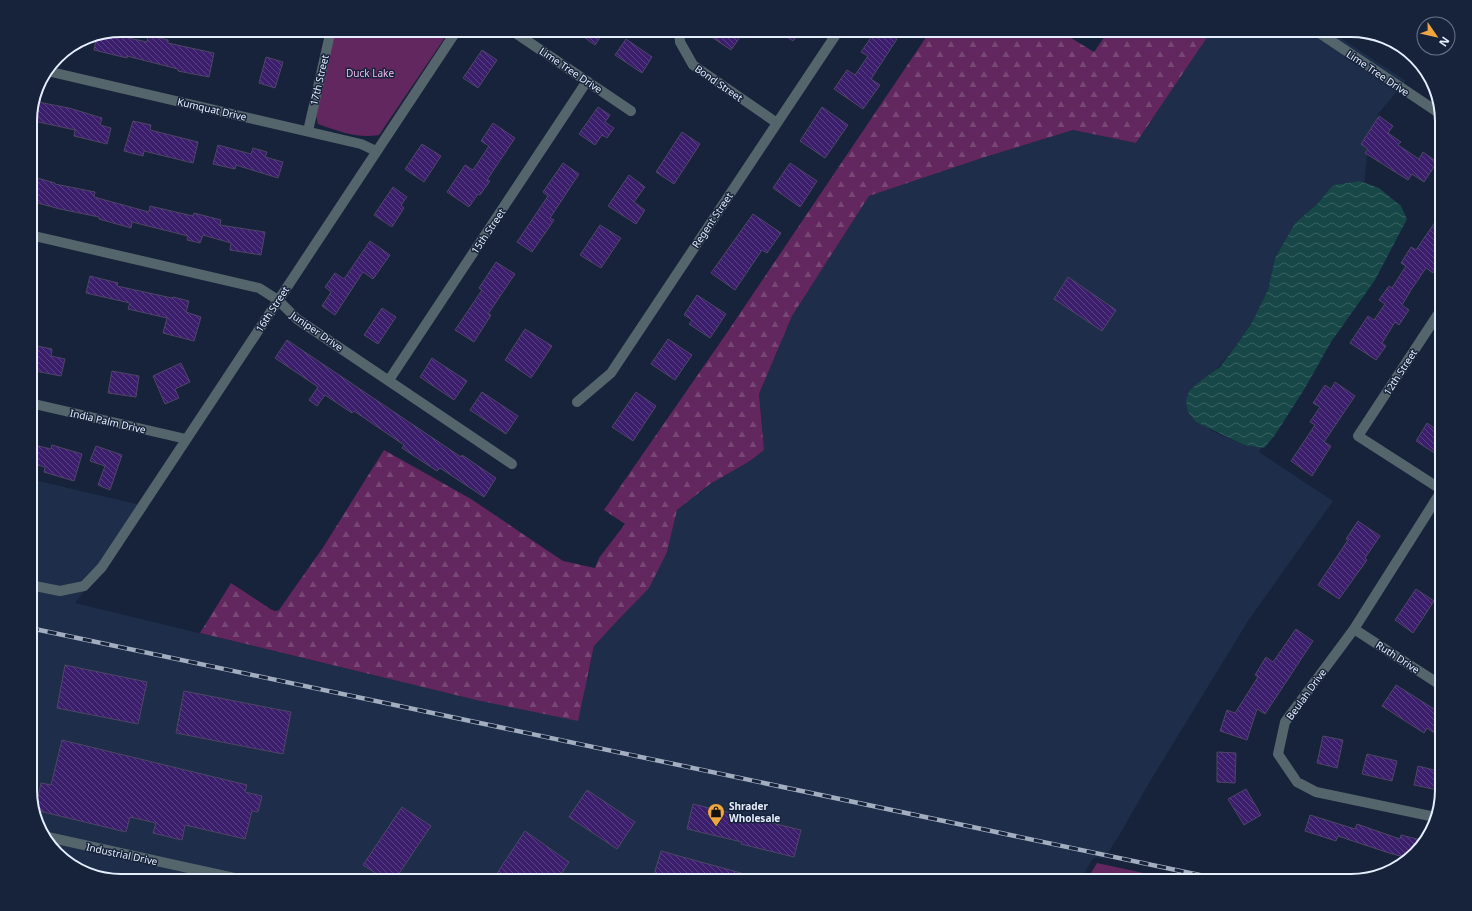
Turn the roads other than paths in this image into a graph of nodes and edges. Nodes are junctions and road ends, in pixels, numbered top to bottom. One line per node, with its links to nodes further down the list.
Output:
1 (329, 37): 12 (street, 17th Street)
2 (451, 37): 13 (street, 16th Street)
3 (521, 37): 8 (street, Lime Tree Drive)
4 (680, 37): 11 (street, Bond Street)
5 (834, 37): 11 (street, Regent Street)
6 (1325, 37): 9 (street, Lime Tree Drive)
7 (52, 72): 12 (street, Kumquat Drive)
8 (587, 81): 10 (street, Lime Tree Drive); 17 (street, 15th Street)
9 (1434, 110)
10 (631, 111)
11 (777, 123): 18 (street, Regent Street)
12 (308, 131): 13 (street, Kumquat Drive)
13 (376, 151): 15 (street, 16th Street)
14 (37, 237): 15 (street, Juniper Drive)
15 (278, 300): 17 (street, Juniper Drive); 20 (street, 16th Street)
16 (1435, 319): 22 (street, 12th Street)
17 (389, 380): 21 (street, Juniper Drive)
18 (577, 402)
19 (37, 405): 20 (street, India Palm Drive)
20 (186, 439): 24 (street, 16th Street)
21 (512, 464)
22 (1435, 486)
23 (1435, 501): 25 (street, Beulah Drive)
24 (37, 586)
25 (1354, 629): 26 (street, Ruth Drive); 27 (street, Beulah Drive)
26 (1435, 681)
27 (1431, 816)
28 (52, 838): 29 (street, Industrial Drive)
29 (216, 874)

